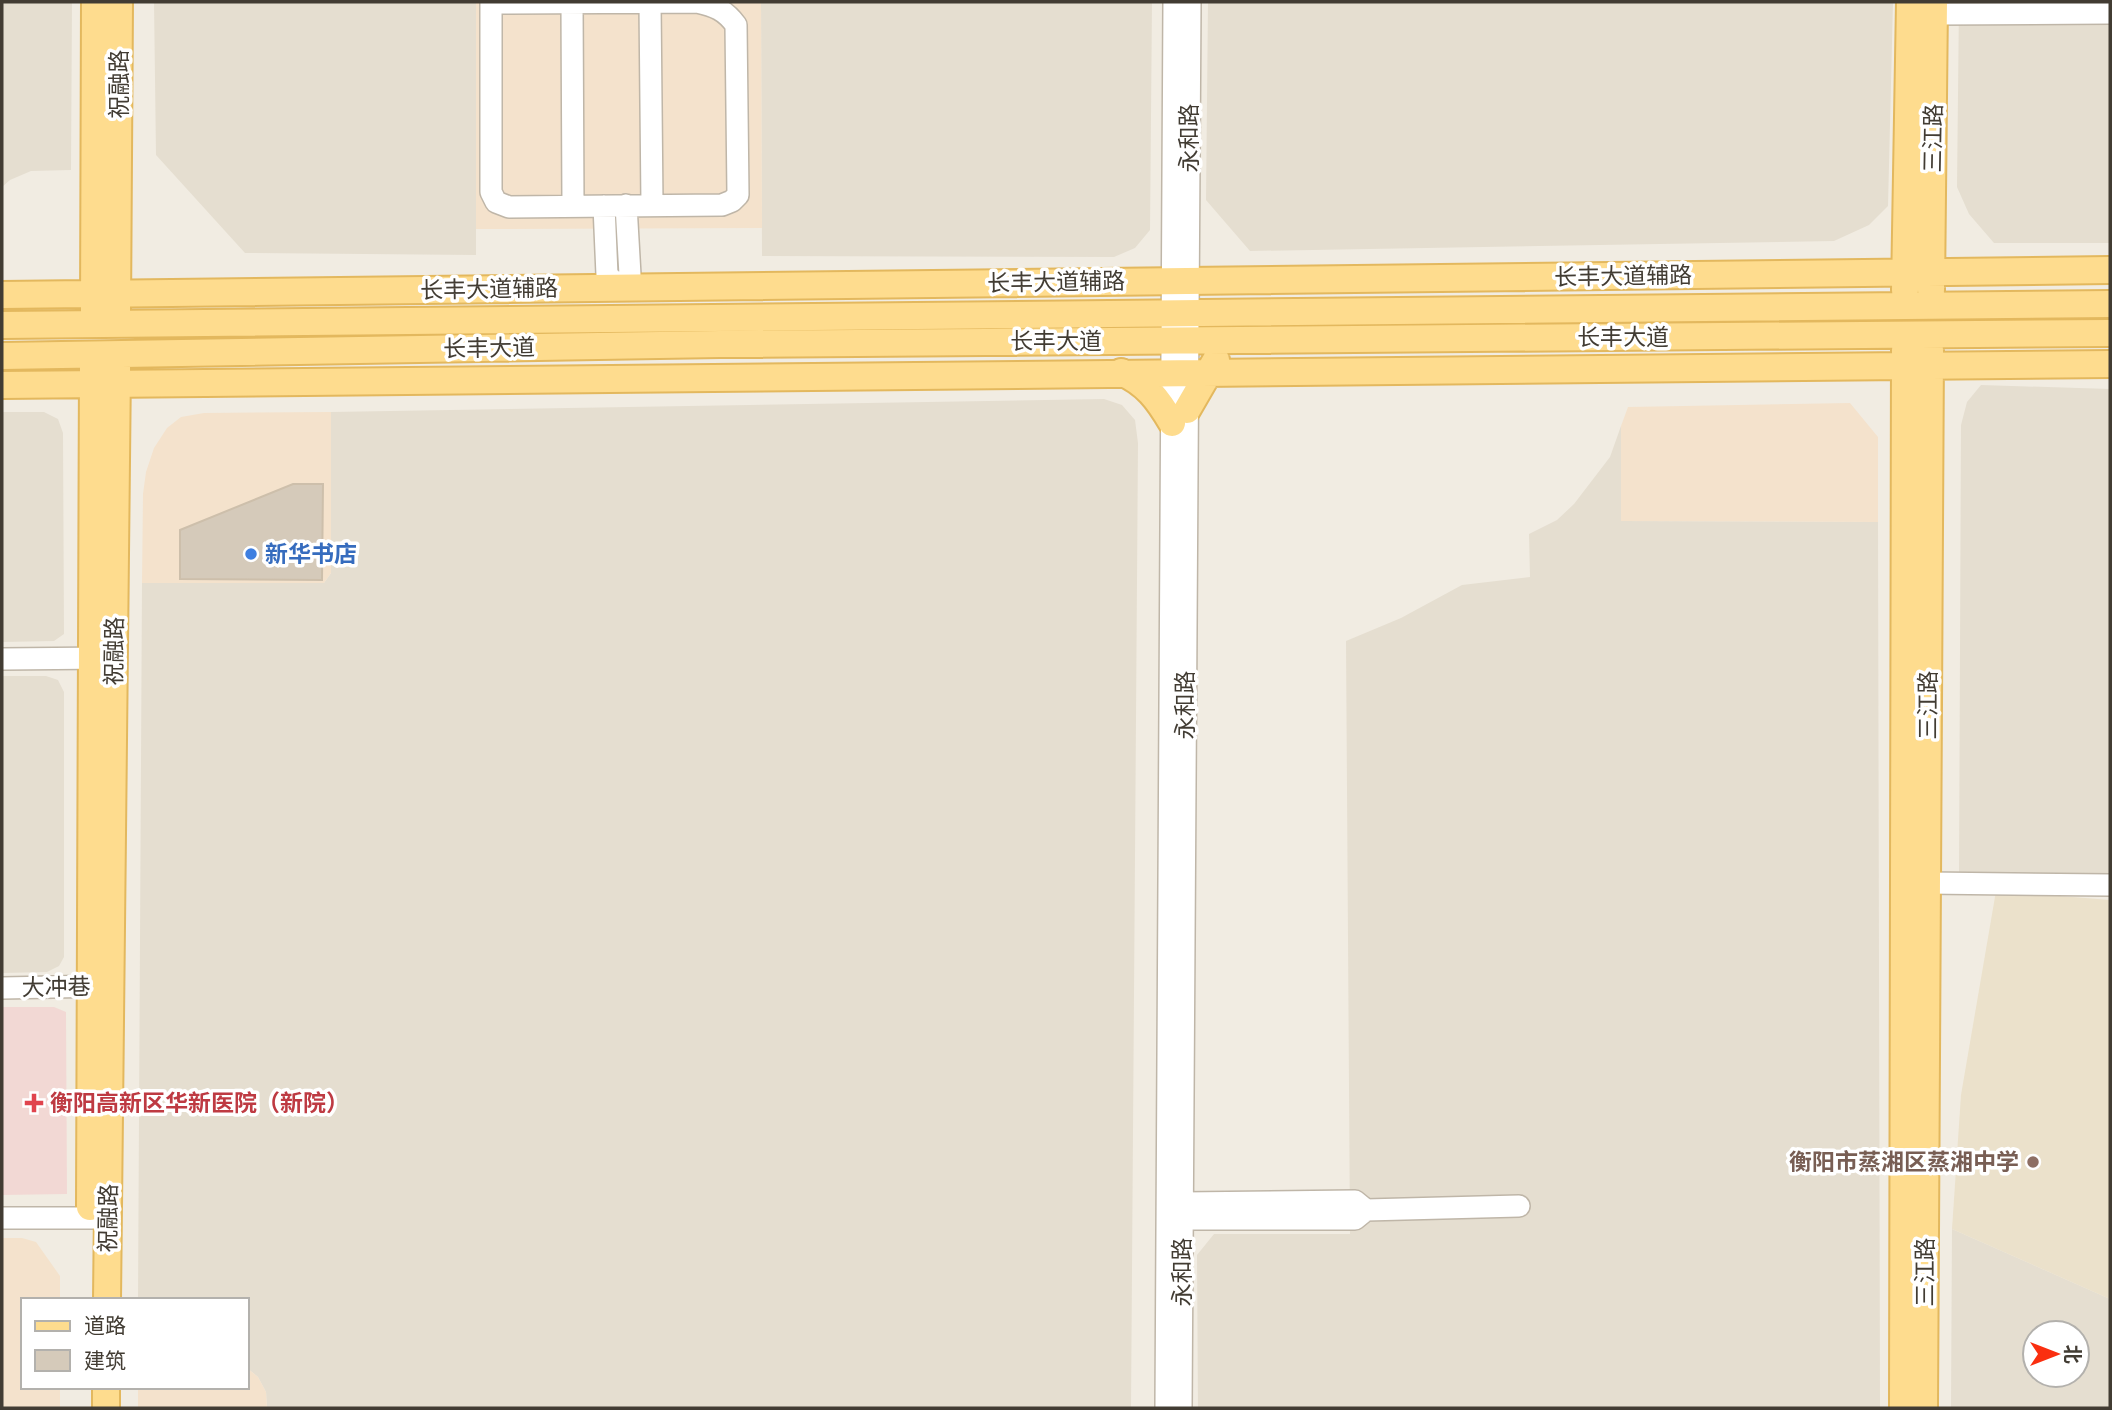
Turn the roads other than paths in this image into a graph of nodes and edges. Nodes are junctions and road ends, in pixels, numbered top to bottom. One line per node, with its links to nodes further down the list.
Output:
1 (95, 2): 14 (main road, 祝融路)
2 (119, 2): 14 (main road, 祝融路)
3 (491, 2): 7 (street); 12 (street)
4 (1174, 2): 17 (street, 永和路)
5 (1190, 2): 17 (street, 永和路)
6 (1910, 2): 16 (main road, 三江路)
7 (572, 3): 8 (street); 12 (street)
8 (650, 3): 11 (street); 11 (street)
9 (1934, 8): 10 (street); 16 (main road, 三江路)
10 (2110, 13)
11 (652, 205): 13 (street)
12 (573, 206): 13 (street)
13 (615, 206): 18 (street)
14 (106, 239): 19 (main road, 祝融路); 20 (main road); 21 (main road)
15 (2110, 270): 16 (main road, 长丰大道辅路)
16 (1918, 272): 17 (main road, 长丰大道辅路); 24 (main road, 三江路)
17 (1180, 281): 18 (main road, 长丰大道辅路); 25 (street, 永和路)
18 (620, 287): 20 (main road, 长丰大道辅路); 26 (main road)
19 (106, 293): 20 (main road, 长丰大道辅路); 21 (main road, 长丰大道辅路); 27 (main road, 祝融路)
20 (175, 293)
21 (67, 294): 22 (main road, 长丰大道辅路); 29 (main road)
22 (2, 295)
23 (2110, 304): 24 (main road, 长丰大道)
24 (1918, 307): 25 (main road, 长丰大道); 31 (main road, 三江路)
25 (1180, 313): 26 (main road, 长丰大道); 32 (street, 永和路)
26 (620, 318): 27 (main road, 长丰大道); 35 (main road)
27 (105, 324): 29 (main road, 长丰大道); 37 (main road, 祝融路)
28 (2, 325): 29 (main road, 长丰大道)
29 (33, 325)
30 (2110, 333): 31 (main road, 长丰大道)
31 (1918, 335): 33 (main road, 长丰大道); 40 (main road, 三江路)
32 (1180, 340): 33 (main road, 长丰大道); 34 (main road, 长丰大道); 41 (street, 永和路)
33 (1227, 340): 41 (main road)
34 (839, 343): 35 (main road, 长丰大道); 43 (main road)
35 (621, 345): 36 (main road, 长丰大道)
36 (184, 353): 37 (main road, 长丰大道); 45 (main road)
37 (105, 355): 38 (main road, 长丰大道); 44 (main road, 祝融路)
38 (2, 356)
39 (2110, 364): 40 (main road)
40 (1918, 366): 41 (main road); 52 (main road, 三江路); 68 (main road, 三江路)
41 (1190, 371): 42 (main road); 48 (main road); 48 (street, 永和路)
42 (1121, 372): 43 (main road); 48 (main road)
43 (839, 376): 45 (main road)
44 (105, 383): 45 (main road); 47 (main road); 49 (main road, 祝融路)
45 (157, 383): 49 (main road)
46 (2, 384): 47 (main road)
47 (42, 384): 49 (main road)
48 (1179, 416): 57 (street, 永和路)
49 (105, 433): 50 (main road, 祝融路)
50 (103, 658): 51 (street); 54 (main road, 祝融路)
51 (2, 659)
52 (1927, 883): 53 (street); 69 (main road, 三江路)
53 (2110, 885)
54 (101, 986): 55 (street, 大冲巷); 59 (main road, 祝融路)
55 (2, 988)
56 (1519, 1206): 57 (street)
57 (1178, 1211): 66 (street, 永和路); 67 (street, 永和路)
58 (2, 1218): 59 (street)
59 (99, 1218): 60 (main road, 祝融路); 61 (main road, 祝融路)
60 (90, 1298)
61 (107, 1298)
62 (89, 1389): 64 (main road)
63 (106, 1389): 65 (main road)
64 (89, 1408)
65 (106, 1408)
66 (1166, 1408)
67 (1181, 1408)
68 (1903, 1408)
69 (1924, 1408)

